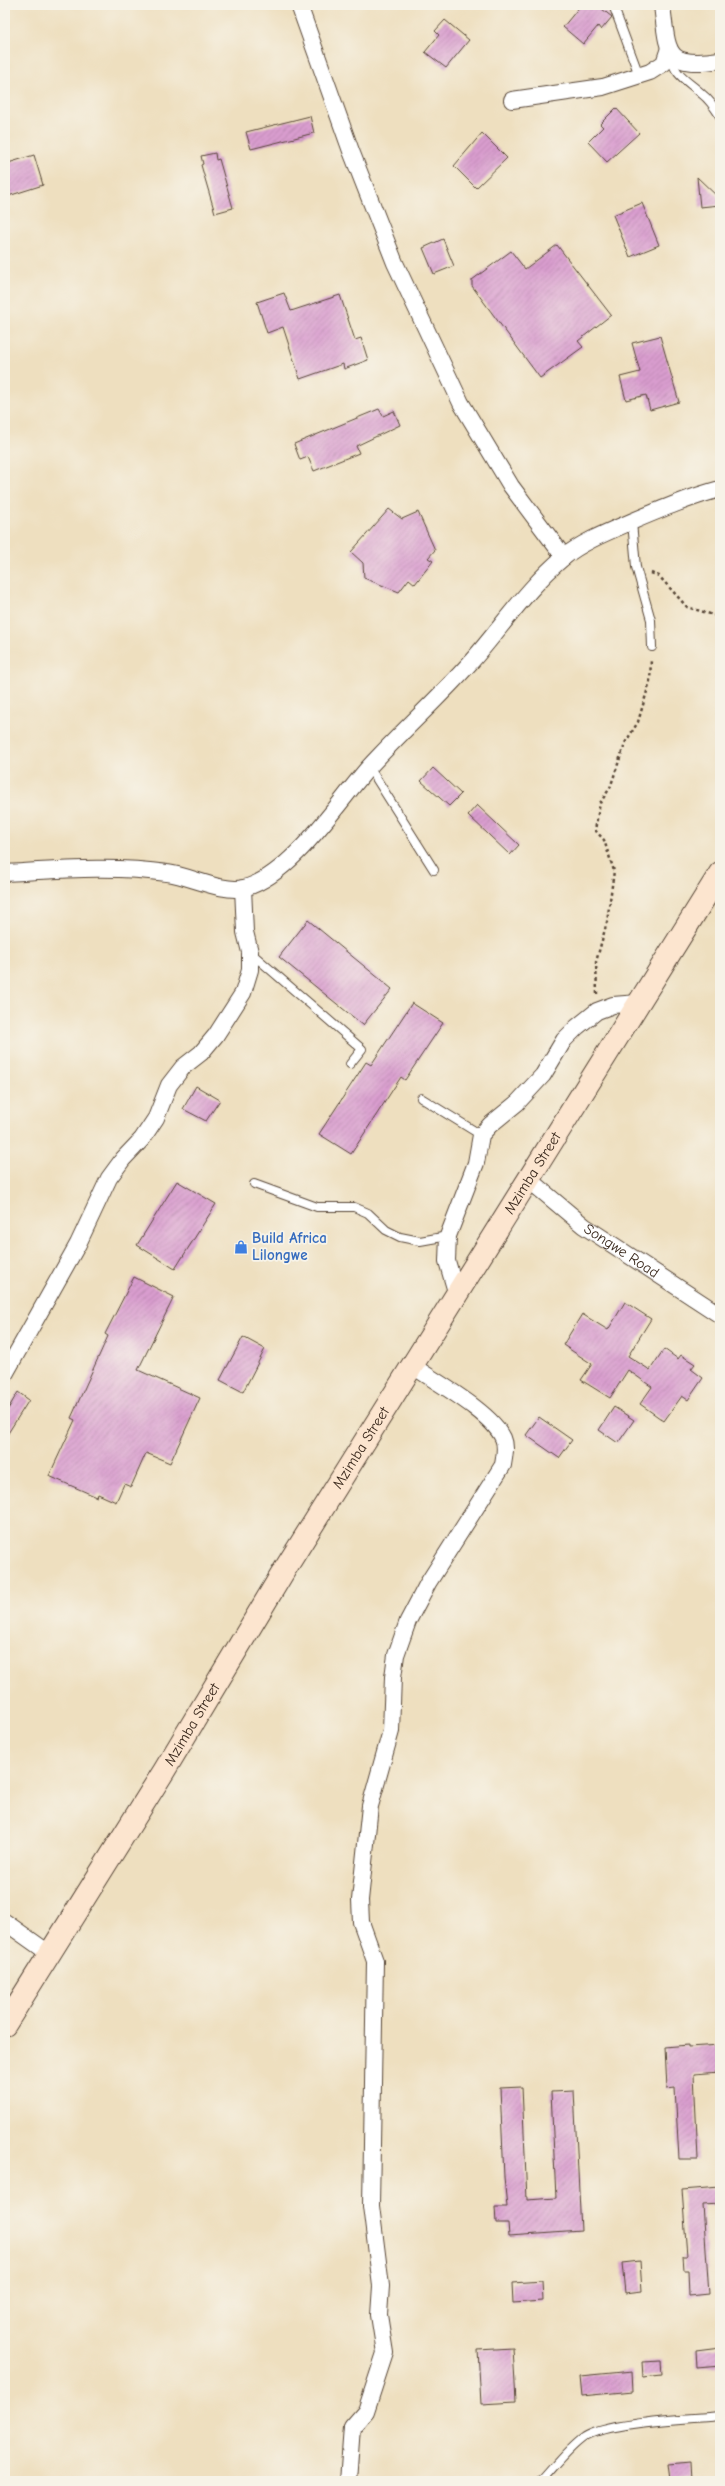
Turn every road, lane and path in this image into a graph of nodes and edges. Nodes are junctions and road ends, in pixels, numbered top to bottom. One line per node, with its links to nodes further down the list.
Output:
1 (299, 5): 11 (street)
2 (612, 5): 6 (lane)
3 (662, 5): 4 (street)
4 (669, 48): 5 (street); 6 (street); 8 (lane)
5 (720, 60)
6 (639, 75): 7 (street)
7 (512, 100)
8 (720, 116)
9 (720, 489): 10 (street)
10 (632, 522): 11 (street); 12 (lane)
11 (564, 557): 15 (street)
12 (636, 567): 13 (path); 14 (lane)
13 (720, 618)
14 (652, 647): 22 (path)
15 (369, 767): 16 (lane); 19 (street)
16 (434, 870)
17 (5, 873): 19 (street)
18 (720, 873): 21 (main road, Mzimba Street)
19 (243, 888): 20 (street)
20 (250, 952): 23 (lane); 32 (street)
21 (638, 1003): 22 (street); 26 (main road, Mzimba Street)
22 (597, 1011): 25 (street)
23 (350, 1064)
24 (422, 1098): 25 (lane)
25 (481, 1136): 28 (street)
26 (528, 1179): 29 (main road, Mzimba Street); 30 (street, Songwe Road)
27 (254, 1184): 28 (lane)
28 (448, 1236): 29 (street)
29 (457, 1295): 31 (main road, Mzimba Street)
30 (720, 1315)
31 (413, 1366): 34 (main road, Mzimba Street); 37 (street)
32 (5, 1374)
33 (5, 1922): 34 (street)
34 (50, 1954): 35 (main road, Mzimba Street)
35 (5, 2025)
36 (720, 2416): 38 (lane)
37 (348, 2481)
38 (541, 2481)

